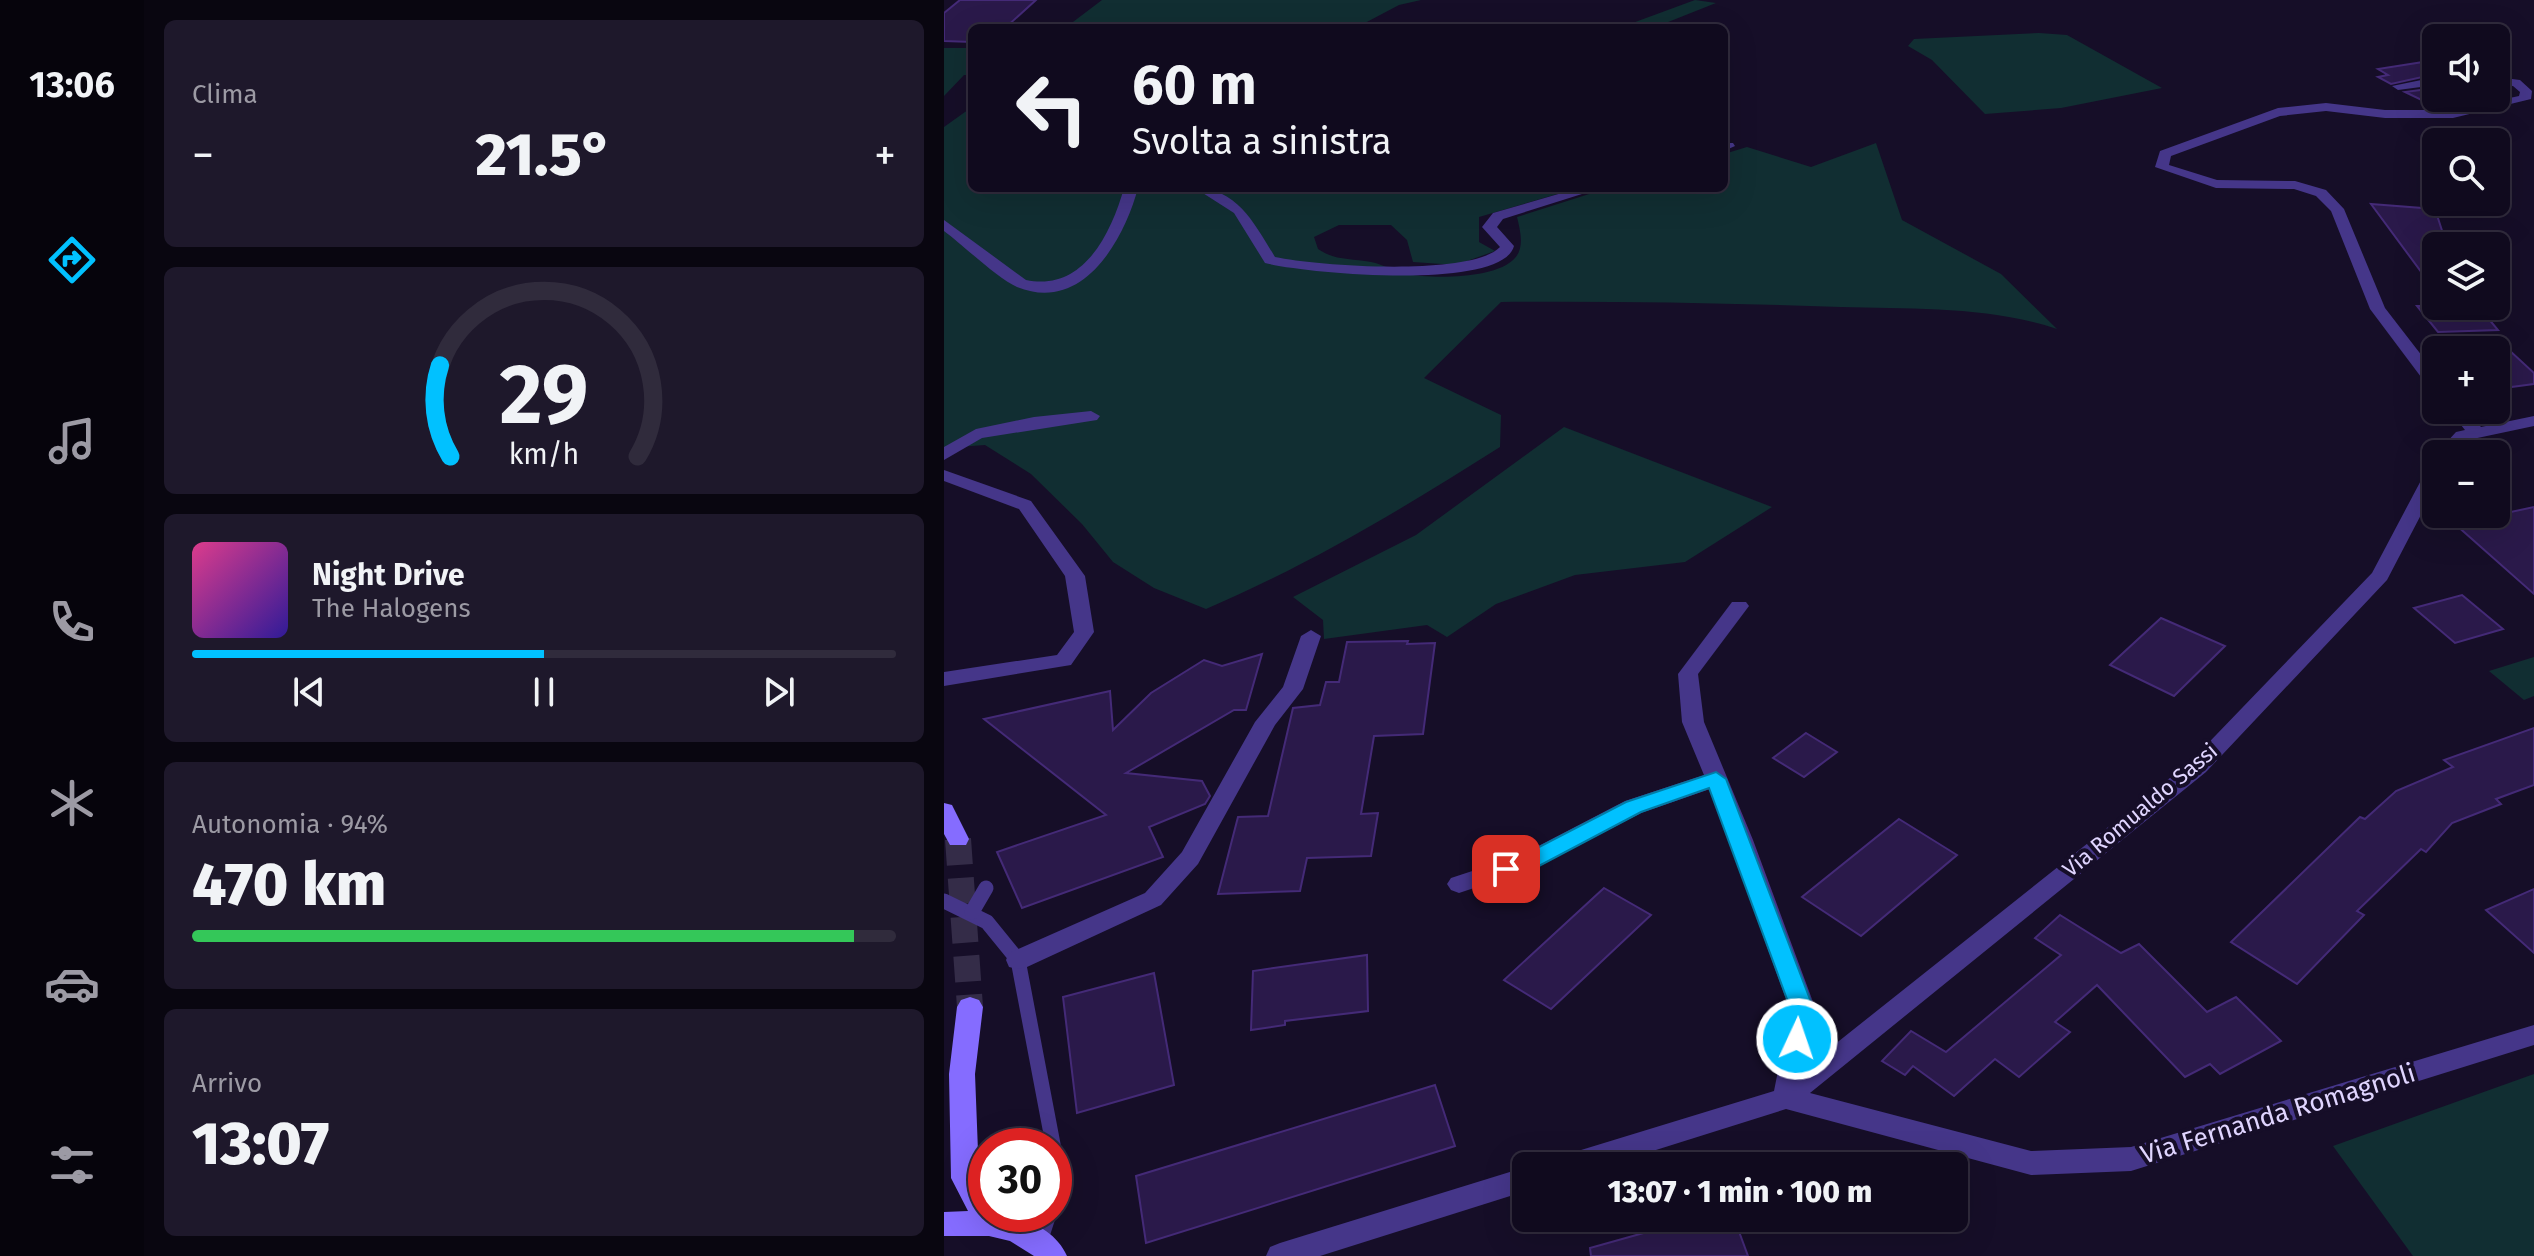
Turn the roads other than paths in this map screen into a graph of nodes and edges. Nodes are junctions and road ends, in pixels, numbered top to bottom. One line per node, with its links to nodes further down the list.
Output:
1 (2510, 82): 4 (street)
2 (2422, 83): 3 (street)
3 (2398, 86)
4 (2510, 102)
5 (2463, 112): 10 (street)
6 (1130, 192): 9 (street)
7 (1209, 192): 8 (street)
8 (1580, 192)
9 (944, 224)
10 (2422, 367)
11 (1091, 416): 16 (street)
12 (2534, 421): 14 (street)
13 (2469, 424): 14 (street)
14 (2477, 433): 15 (street)
15 (2458, 440)
16 (944, 455)
17 (944, 475): 21 (street)
18 (2422, 496): 32 (street, Via Romualdo Sassi)
19 (1739, 606): 22 (street)
20 (1311, 636): 29 (street)
21 (944, 679)
22 (1716, 779): 25 (street); 32 (street)
23 (944, 811): 24 (main road)
24 (958, 839)
25 (1459, 884)
26 (986, 888): 28 (lane)
27 (944, 901): 28 (lane)
28 (972, 912): 29 (lane)
29 (1018, 960): 33 (lane)
30 (970, 1007): 35 (main road)
31 (2534, 1035): 32 (street, Via Fernanda Romagnoli)
32 (1786, 1098): 34 (street, Via Romualdo Sassi)
33 (1050, 1128)
34 (1613, 1152)
35 (968, 1183)
36 (1512, 1183): 41 (street)
37 (968, 1222): 38 (main road)
38 (944, 1224)
39 (1011, 1232): 40 (main road)
40 (1046, 1249)
41 (1280, 1256)

